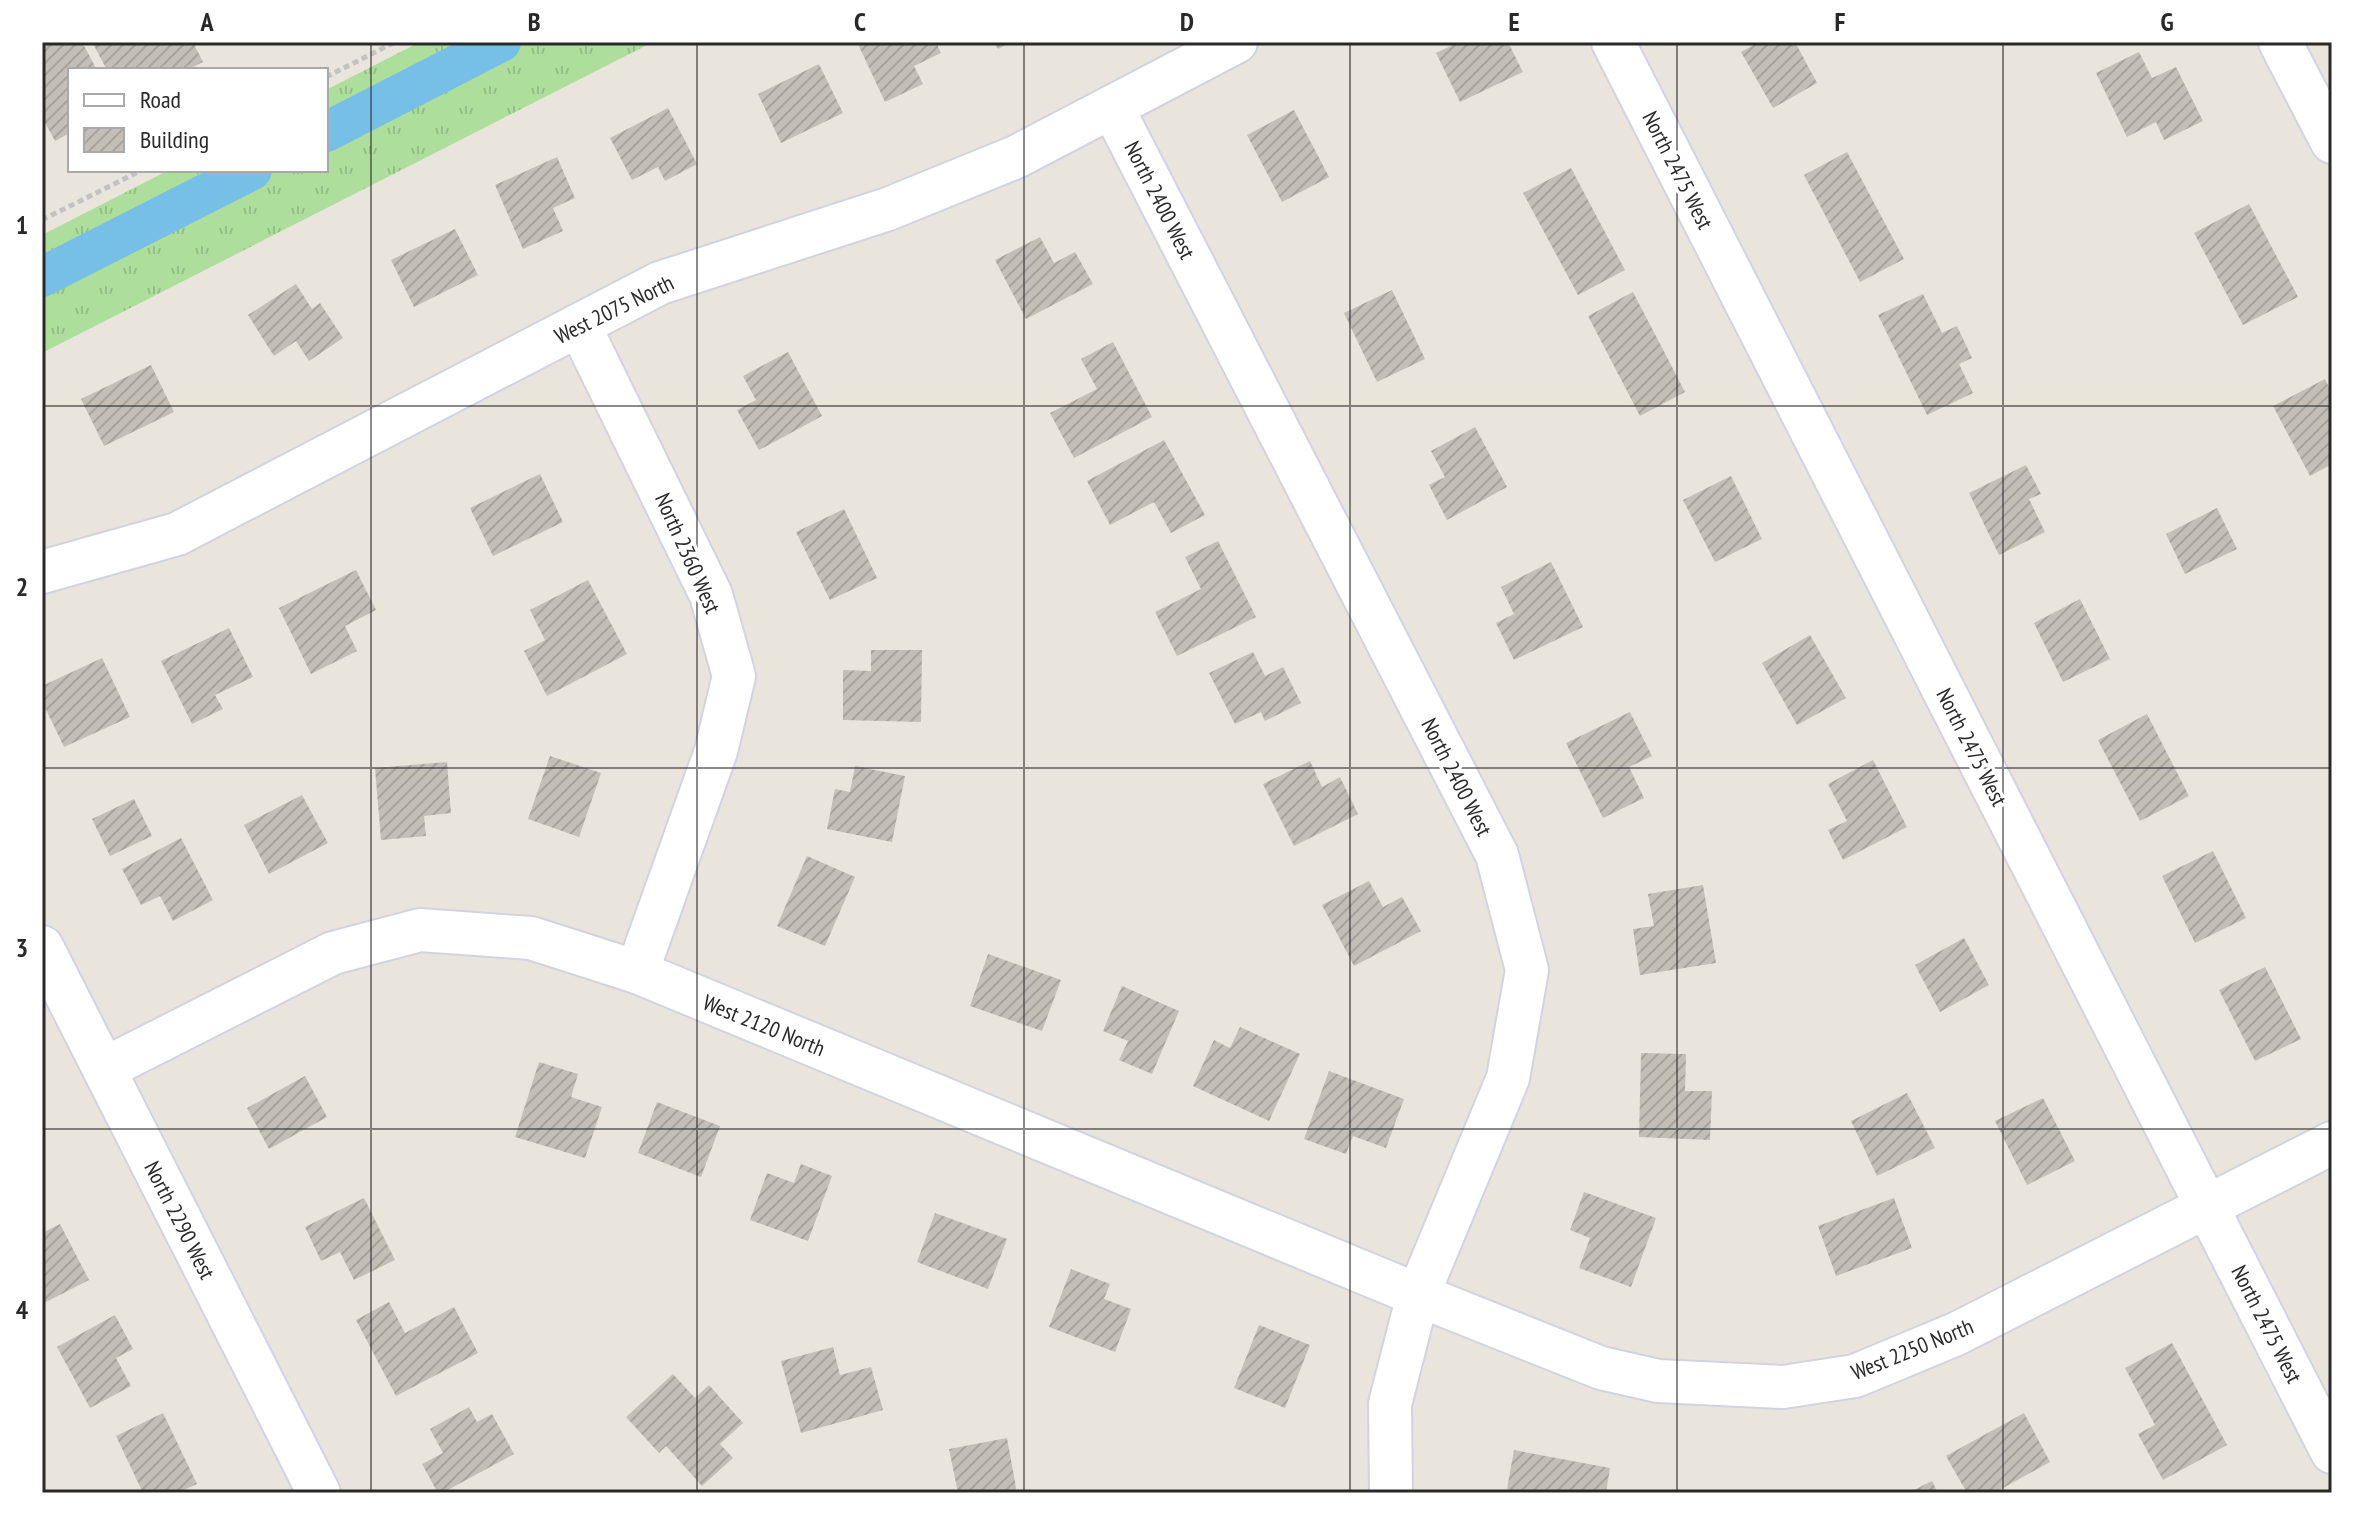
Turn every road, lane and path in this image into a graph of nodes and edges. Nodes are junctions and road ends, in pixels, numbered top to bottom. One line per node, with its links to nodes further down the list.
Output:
1 (395, 42): 5 (path)
2 (1236, 42): 6 (street, West 2075 North)
3 (1613, 42): 16 (street, North 2475 West)
4 (2280, 42): 7 (street)
5 (328, 76)
6 (1112, 107): 10 (street, West 2075 North); 17 (street, North 2400 West)
7 (2332, 142)
8 (138, 172): 9 (path)
9 (42, 220)
10 (579, 325): 11 (street, West 2075 North); 13 (street, North 2360 West)
11 (42, 572)
12 (42, 947): 14 (street, North 2290 West)
13 (637, 972): 14 (street, West 2120 North); 17 (street, West 2120 North)
14 (104, 1069): 19 (street, North 2290 West)
15 (2332, 1143): 16 (street, West 2250 North)
16 (2207, 1207): 17 (street, West 2250 North); 18 (street, North 2475 West)
17 (1418, 1295): 20 (street, North 2400 West)
18 (2332, 1452)
19 (319, 1493)
20 (1391, 1493)

